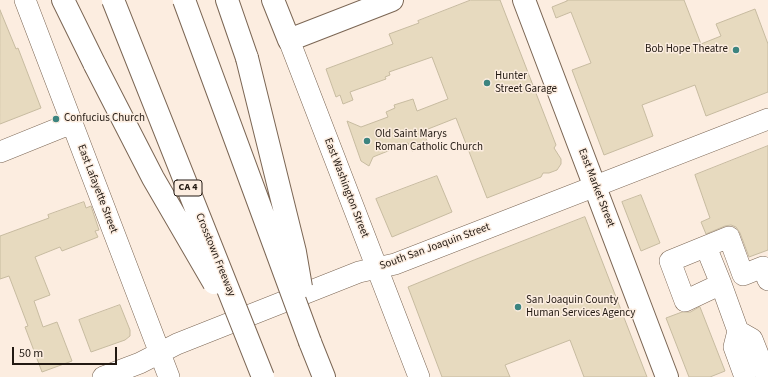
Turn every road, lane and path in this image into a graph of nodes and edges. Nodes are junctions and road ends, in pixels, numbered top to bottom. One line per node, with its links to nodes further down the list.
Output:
1 (25, 0): 11 (street, East Lafayette Street)
2 (63, 0): 20 (main road, bridge)
3 (113, 0): 20 (main road, Crosstown Freeway / CA 4, bridge)
4 (184, 0): 19 (main road, bridge)
5 (227, 0): 19 (main road, bridge)
6 (273, 0): 9 (main road, East Washington Street)
7 (392, 0): 9 (main road)
8 (524, 0): 13 (main road, East Market Street)
9 (289, 40): 15 (street, East Washington Street)
10 (768, 120): 13 (street, South San Joaquin Street)
11 (72, 123): 12 (street); 21 (street, East Lafayette Street)
12 (0, 152)
13 (596, 186): 15 (street, South San Joaquin Street); 27 (main road, East Market Street)
14 (706, 247): 16 (street); 17 (street); 17 (street)
15 (377, 268): 21 (street, South San Joaquin Street); 26 (street, East Washington Street)
16 (768, 280)
17 (721, 284): 18 (street)
18 (753, 334): 28 (street); 29 (street)
19 (310, 342): 25 (main road)
20 (252, 347): 24 (main road, Crosstown Freeway / CA 4, bridge)
21 (160, 352): 22 (street, South San Joaquin Street); 23 (street, East Lafayette Street)
22 (103, 377)
23 (169, 377)
24 (263, 377)
25 (324, 377)
26 (419, 377)
27 (667, 377)
28 (745, 377)
29 (767, 377)

